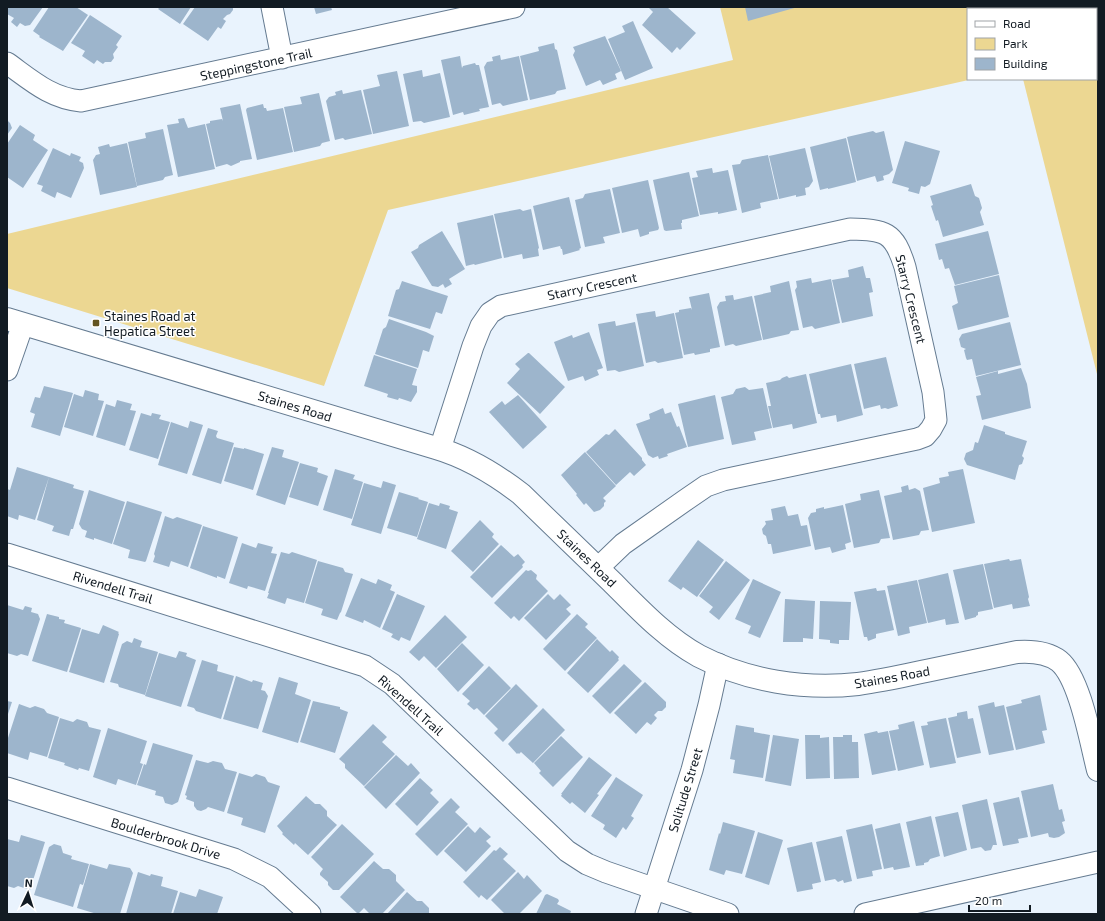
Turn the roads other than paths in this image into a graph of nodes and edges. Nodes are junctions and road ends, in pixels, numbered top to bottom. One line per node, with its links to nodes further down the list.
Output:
1 (272, 7): 3 (street)
2 (514, 7): 3 (street, Steppingstone Trail)
3 (282, 58): 4 (street, Steppingstone Trail)
4 (7, 63)
5 (15, 322): 6 (street); 7 (street, Staines Road)
6 (7, 370)
7 (440, 449): 9 (street, Staines Road); 9 (street, Starry Crescent)
8 (7, 554): 14 (street, Rivendell Trail)
9 (598, 568): 10 (street, Staines Road)
10 (718, 664): 11 (street, Staines Road); 14 (street, Solitude Street)
11 (1098, 770)
12 (7, 788): 15 (street, Boulderbrook Drive)
13 (1098, 862): 18 (street)
14 (654, 888): 16 (street, Solitude Street); 17 (street, Rivendell Trail)
15 (310, 914)
16 (646, 914)
17 (728, 914)
18 (865, 914)

